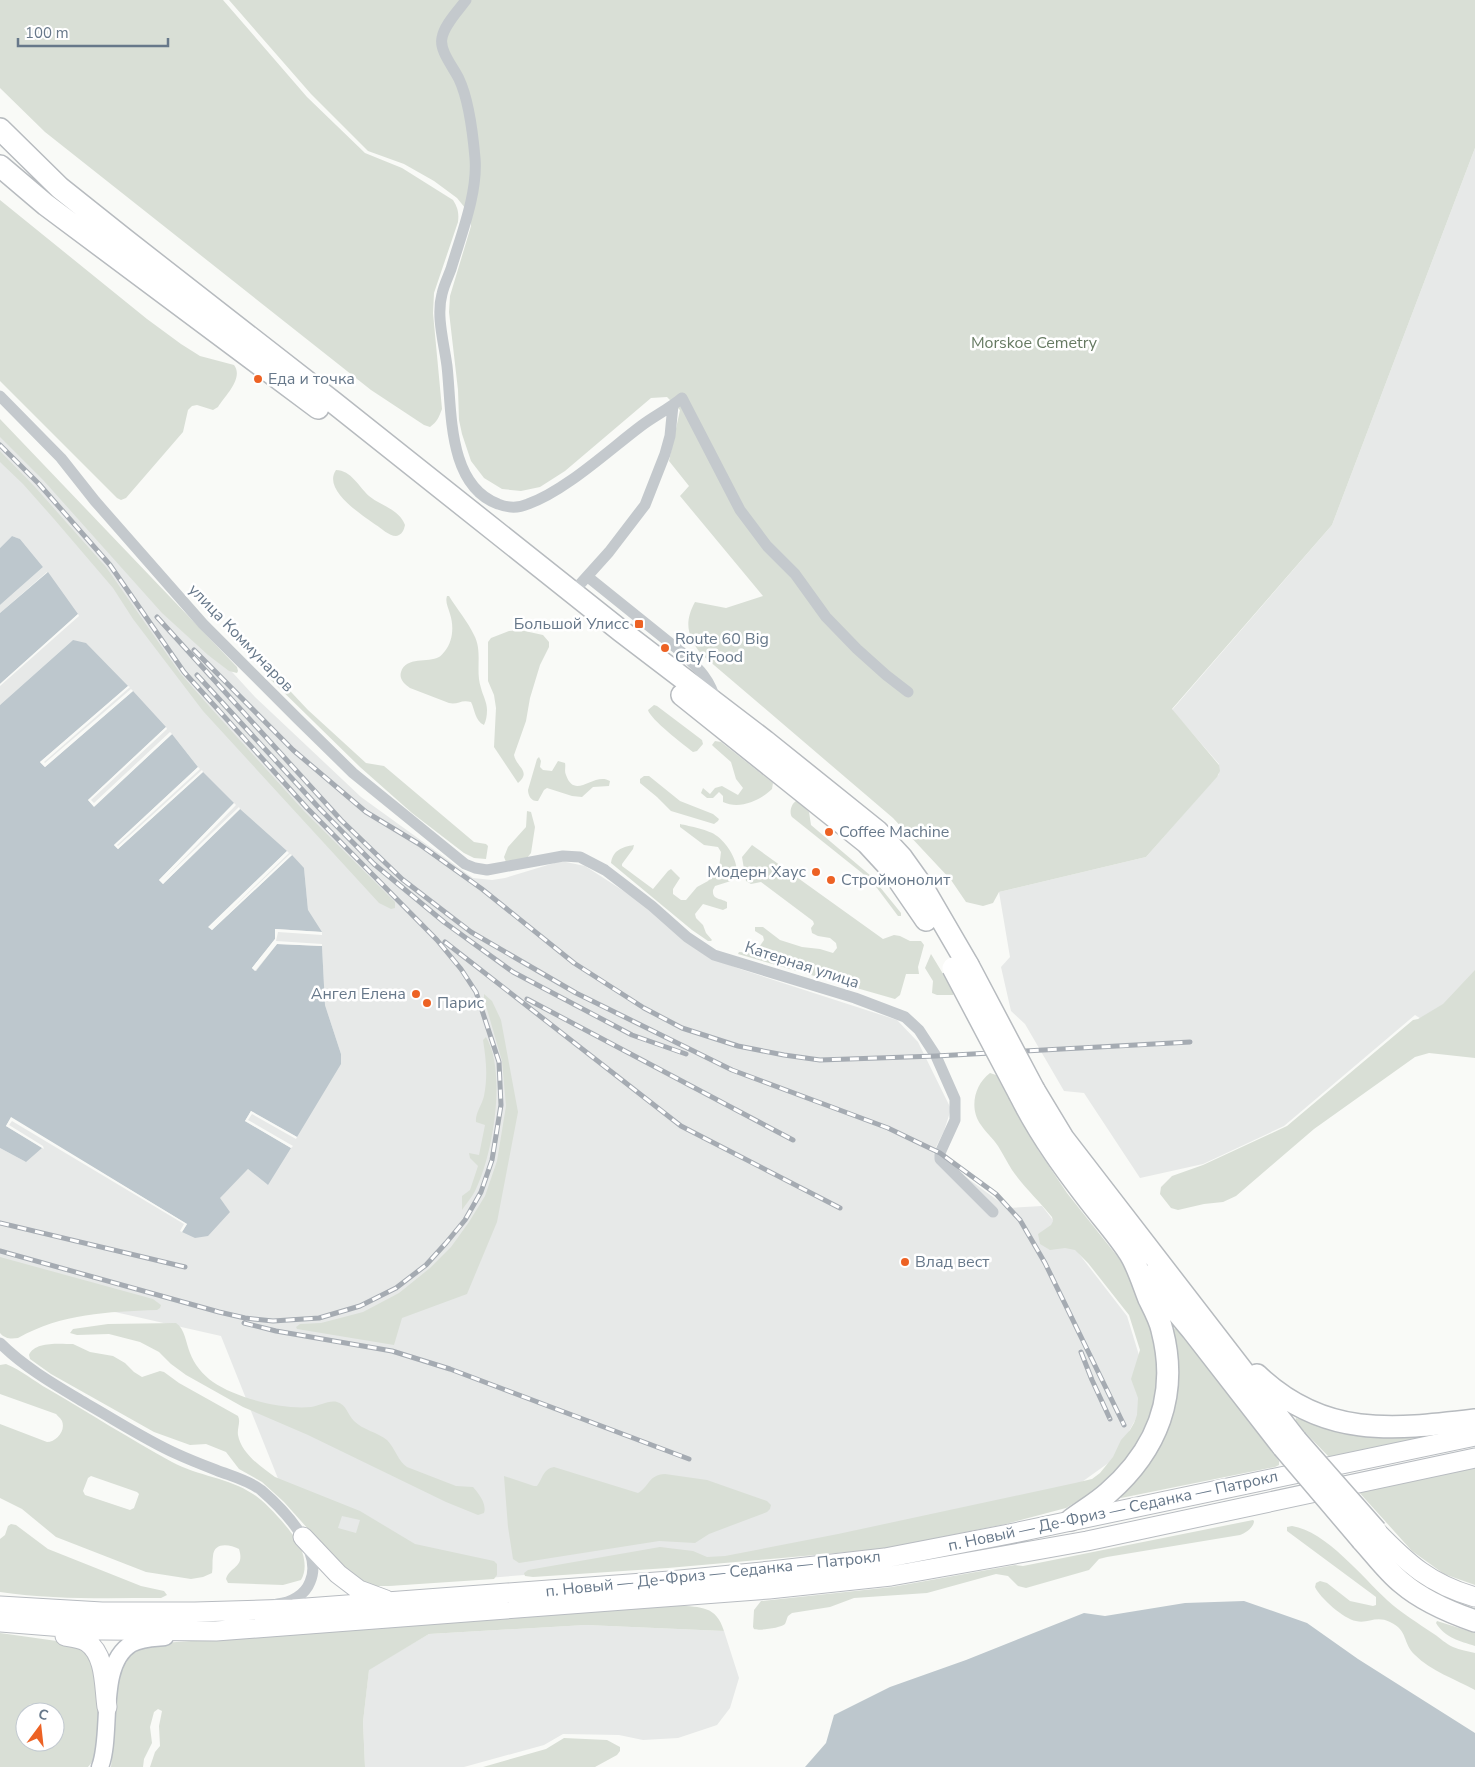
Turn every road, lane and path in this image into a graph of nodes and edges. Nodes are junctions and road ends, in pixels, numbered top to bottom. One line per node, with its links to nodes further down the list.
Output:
1 (466, 0): 5 (street)
2 (0, 129): 7 (highway)
3 (0, 166): 11 (highway)
4 (0, 396): 10 (street, улица Коммунаров)
5 (673, 405): 6 (street); 8 (street)
6 (588, 577): 7 (street); 9 (street)
7 (573, 592): 9 (highway)
8 (908, 692)
9 (716, 704): 11 (highway)
10 (486, 870): 13 (street, Катерная улица)
11 (961, 966): 12 (highway, bridge)
12 (1027, 1093): 14 (highway); 15 (highway)
13 (993, 1212)
14 (1133, 1259): 19 (highway); 21 (highway)
15 (1211, 1328): 17 (highway); 19 (highway)
16 (0, 1343): 23 (street)
17 (1475, 1420)
18 (1475, 1436): 21 (main road, п. Новый — Де-Фриз — Седанка — Патрокл)
19 (1290, 1443): 22 (highway, bridge)
20 (1475, 1458): 30 (main road, п. Новый — Де-Фриз — Седанка — Патрокл)
21 (1071, 1520): 25 (main road, п. Новый — Де-Фриз — Седанка — Патрокл)
22 (1369, 1536): 24 (main road); 28 (highway)
23 (303, 1537): 25 (main road); 27 (street)
24 (1475, 1597)
25 (392, 1602): 27 (main road, п. Новый — Де-Фриз — Седанка — Патрокл)
26 (0, 1606): 27 (main road, п. Новый — Де-Фриз — Седанка — Патрокл)
27 (195, 1612)
28 (1475, 1620)
29 (0, 1623): 30 (main road, п. Новый — Де-Фриз — Седанка — Патрокл); 31 (main road)
30 (193, 1631): 31 (main road)
31 (106, 1708): 32 (main road)
32 (100, 1767)

